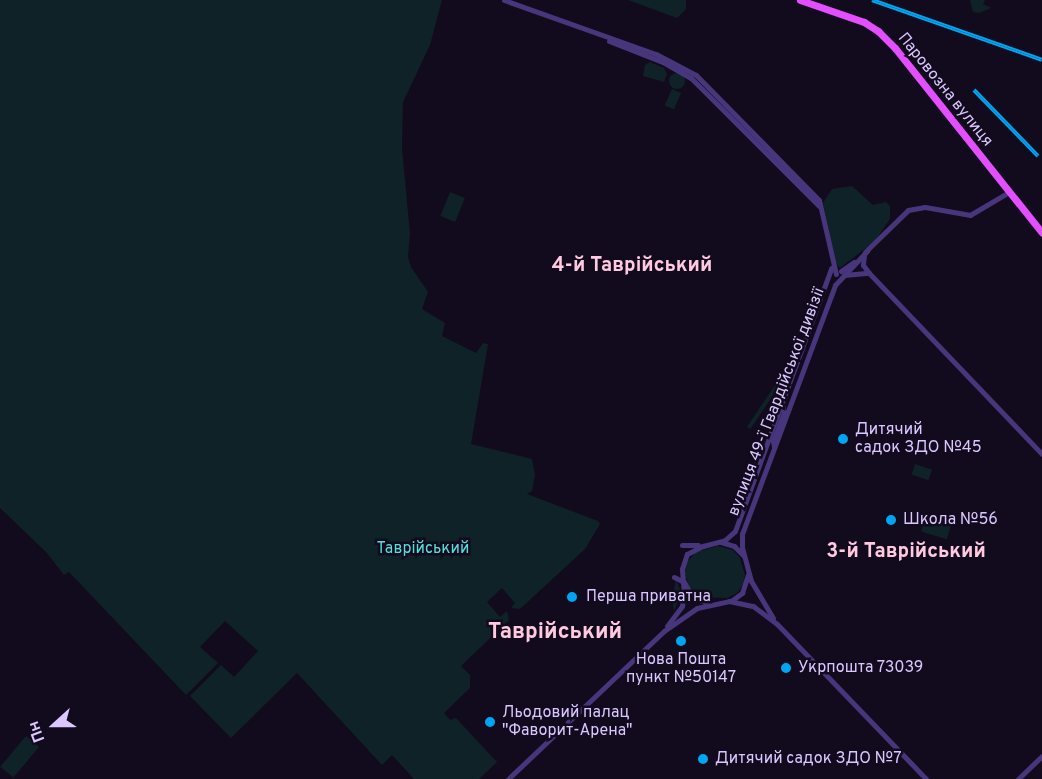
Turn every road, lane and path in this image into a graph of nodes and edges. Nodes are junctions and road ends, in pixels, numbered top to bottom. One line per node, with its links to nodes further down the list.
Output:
1 (504, 0): 6 (street)
2 (800, 0): 3 (main road, Паровозна вулиця)
3 (1009, 192): 4 (main road, Паровозна вулиця); 5 (street)
4 (1042, 232)
5 (867, 251): 7 (street); 8 (street)
6 (831, 257): 8 (street); 9 (street)
7 (869, 273): 8 (street); 12 (street)
8 (841, 274): 9 (street); 11 (street, вулиця 49-ї Гвардійської дивізії)
9 (829, 277): 10 (street, вулиця 49-ї Гвардійської дивізії)
10 (782, 403): 11 (street); 13 (street, вулиця 49-ї Гвардійської дивізії)
11 (774, 448): 13 (street); 17 (street, вулиця 49-ї Гвардійської дивізії)
12 (1042, 454)
13 (753, 485): 14 (street, вулиця 49-ї Гвардійської дивізії)
14 (720, 542): 15 (street); 17 (street)
15 (703, 546): 16 (street); 16 (street)
16 (687, 554): 19 (street)
17 (745, 559): 18 (street)
18 (748, 569): 20 (street); 22 (street)
19 (684, 582): 21 (street); 23 (street)
20 (729, 601): 21 (street); 22 (street)
21 (711, 604): 23 (street)
22 (777, 624): 26 (street)
23 (664, 631): 25 (street)
24 (1042, 756): 27 (street)
25 (508, 779)
26 (926, 779)
27 (1018, 779)

